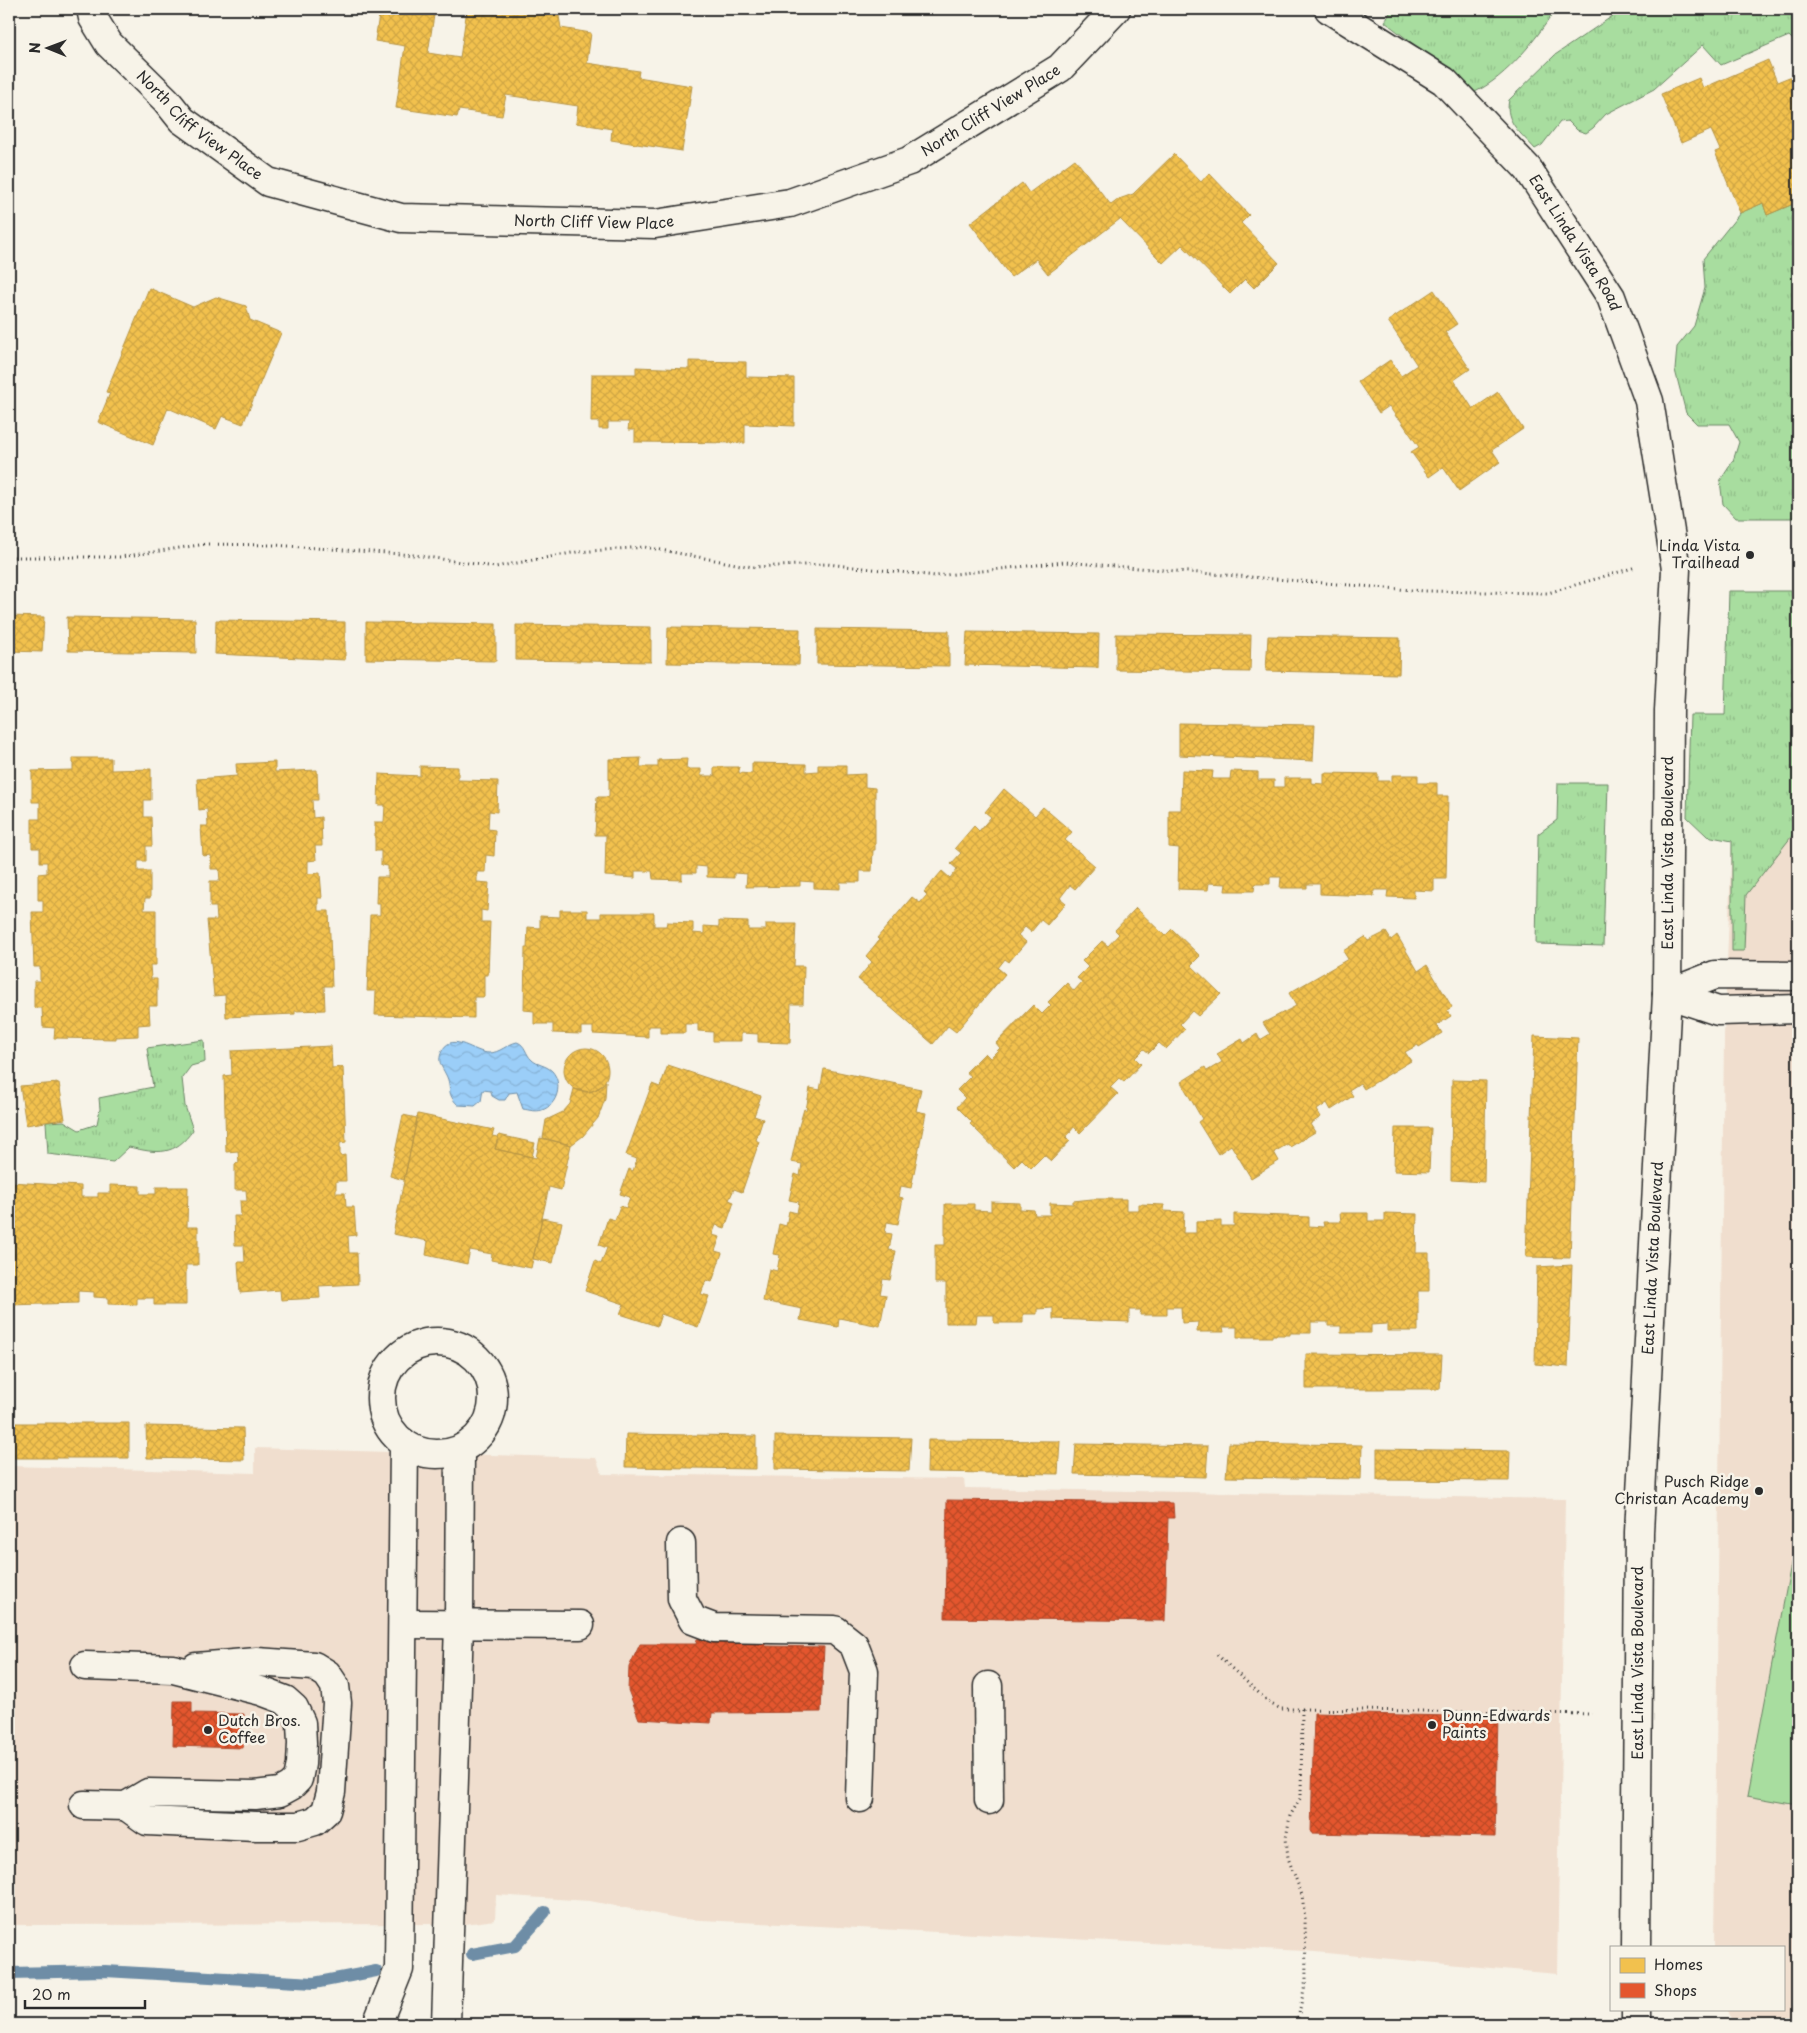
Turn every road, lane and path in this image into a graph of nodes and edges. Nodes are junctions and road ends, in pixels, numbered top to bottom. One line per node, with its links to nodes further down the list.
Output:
1 (91, 9): 2 (street, North Cliff View Place)
2 (1116, 9)
3 (1329, 9): 6 (street, East Linda Vista Road)
4 (9, 557): 5 (path)
5 (1636, 568)
6 (1676, 569): 8 (street, East Linda Vista Boulevard)
7 (1798, 976): 8 (street)
8 (1667, 994): 9 (street); 26 (street, East Linda Vista Boulevard)
9 (1798, 1009)
10 (404, 1443): 11 (street); 11 (street); 13 (street)
11 (460, 1450): 14 (street)
12 (681, 1543): 22 (street)
13 (404, 1624): 14 (street); 28 (street)
14 (459, 1624): 15 (street); 29 (street)
15 (580, 1625)
16 (1217, 1656): 20 (path)
17 (85, 1666): 18 (street)
18 (173, 1669): 25 (street); 25 (street)
19 (988, 1686): 23 (street)
20 (1302, 1710): 21 (path); 30 (path)
21 (1592, 1714)
22 (860, 1798)
23 (989, 1800)
24 (84, 1805): 25 (street)
25 (126, 1806)
26 (1636, 1946)
27 (1636, 2010): 31 (street)
28 (376, 2024)
29 (446, 2024)
30 (1297, 2024)
31 (1636, 2024)

